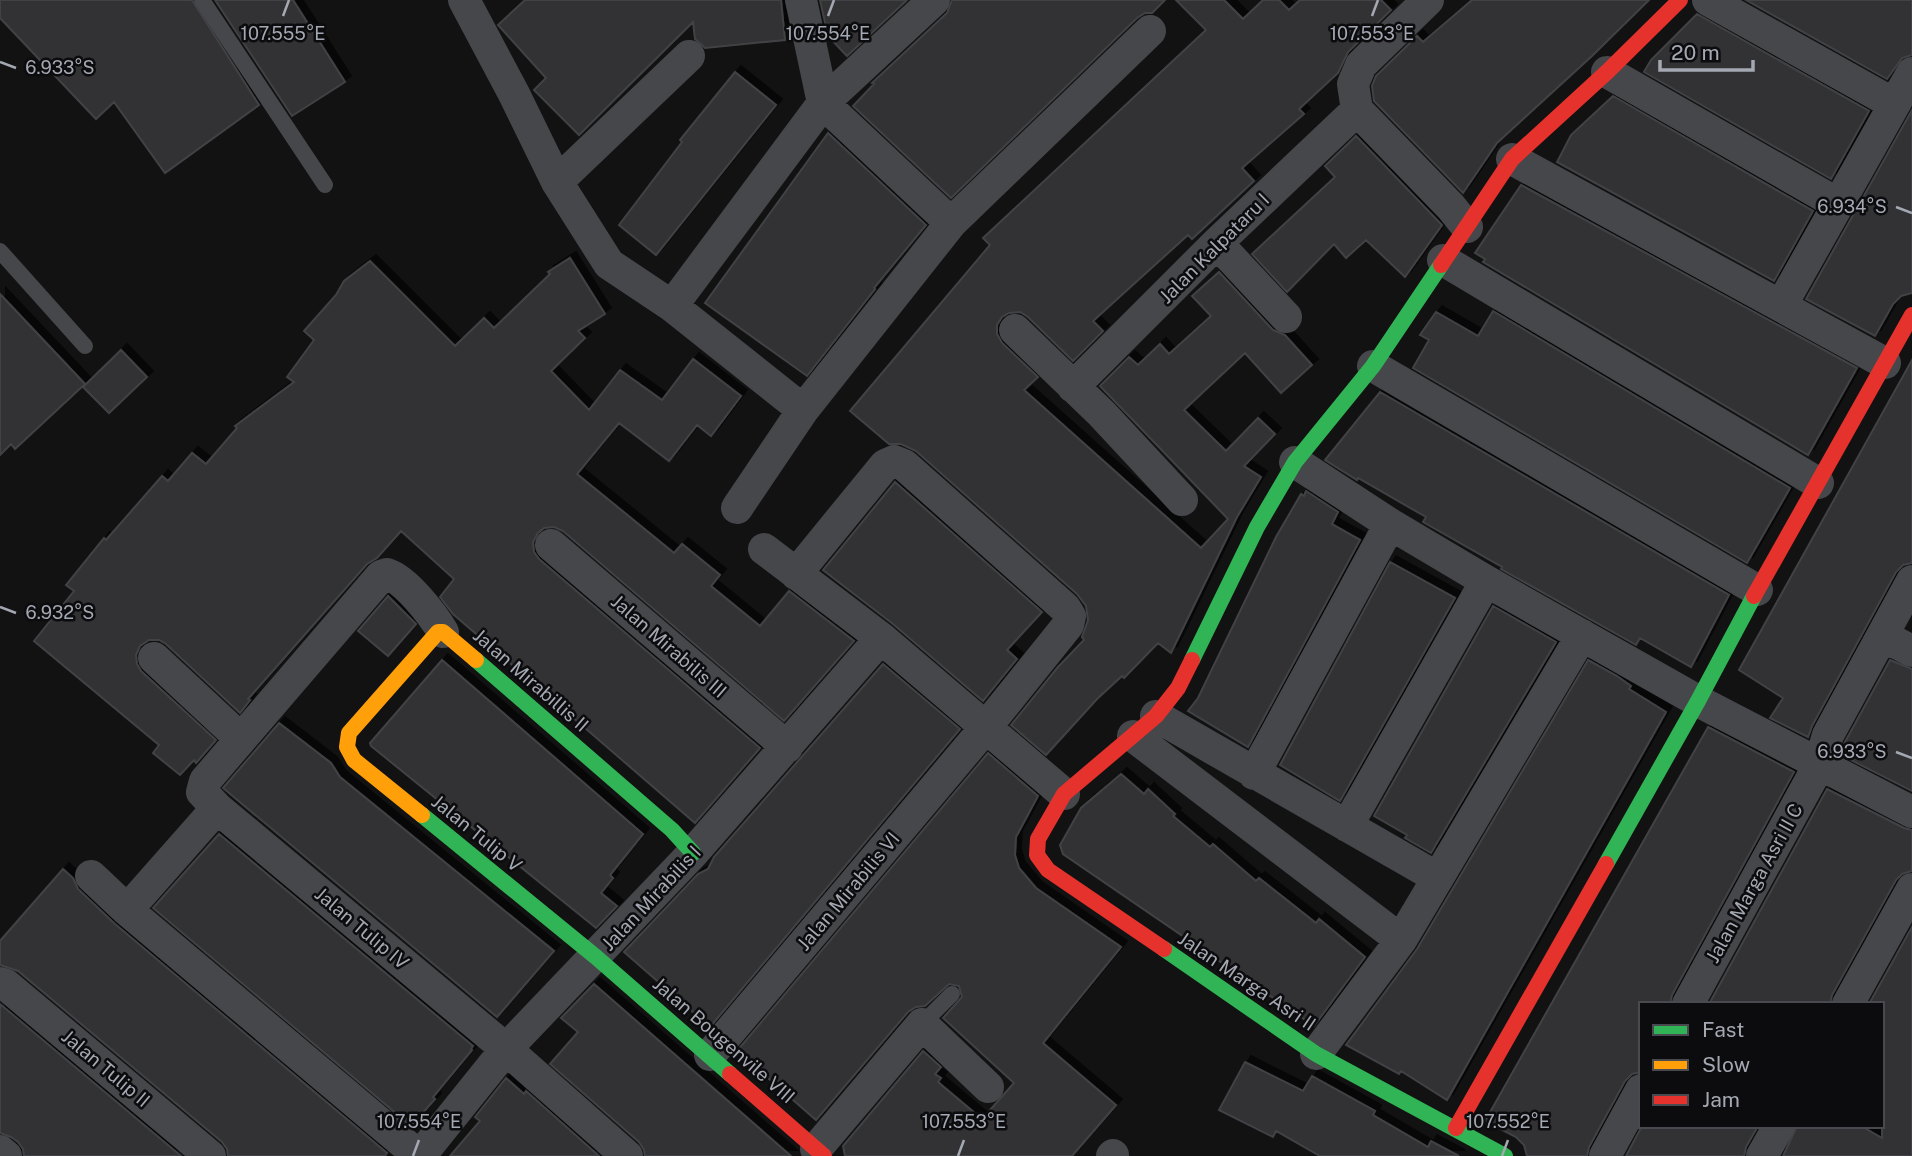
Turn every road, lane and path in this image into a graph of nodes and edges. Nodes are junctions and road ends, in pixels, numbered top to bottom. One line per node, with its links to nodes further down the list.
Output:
1 (202, 0): 17 (lane)
2 (801, 0): 12 (street)
3 (934, 0): 12 (street)
4 (1680, 0): 10 (street, Jalan Marga Asri II)
5 (1708, 0): 13 (street)
6 (467, 1): 16 (street)
7 (1411, 5): 14 (street)
8 (1150, 31): 19 (street)
9 (689, 56): 16 (street)
10 (1607, 72): 15 (street, Jalan Marga Asri II); 18 (street)
11 (1912, 73): 13 (street)
12 (823, 103): 19 (street); 24 (street)
13 (1894, 104): 18 (street)
14 (1357, 110): 20 (street); 21 (street, Jalan Kalpataru I)
15 (1512, 159): 20 (street, Jalan Marga Asri II); 25 (street)
16 (557, 182): 24 (street)
17 (325, 186)
18 (1838, 204): 25 (street)
19 (951, 223): 33 (street)
20 (1467, 227): 23 (street, Jalan Marga Asri II)
21 (1217, 243): 26 (street); 32 (street, Jalan Kalpataru I)
22 (0, 251): 29 (lane)
23 (1443, 260): 31 (street, Jalan Marga Asri II); 35 (street)
24 (672, 306): 33 (street)
25 (1781, 306): 30 (street)
26 (1286, 317)
27 (1910, 323): 30 (street)
28 (1015, 330): 32 (street)
29 (85, 346)
30 (1885, 363): 35 (street)
31 (1373, 366): 34 (street, Jalan Marga Asri II); 44 (street)
32 (1073, 387): 36 (street)
33 (803, 410): 37 (street)
34 (1295, 462): 38 (street); 52 (street, Jalan Marga Asri II)
35 (1818, 482): 44 (street)
36 (1182, 500)
37 (737, 508)
38 (1390, 524): 42 (street); 58 (street)
39 (551, 545): 56 (street, Jalan Mirabilis III)
40 (764, 549): 41 (street)
41 (796, 574): 48 (street); 53 (street, Jalan Mirabilis VI)
42 (1486, 581): 46 (street); 62 (street)
43 (1912, 581): 47 (street, Jalan Marga Asri II C)
44 (1757, 590): 51 (street)
45 (443, 632): 54 (street, Jalan Mirabillis II); 55 (street); 63 (street, Jalan Mirabillis II)
46 (1582, 635): 51 (street); 65 (street)
47 (1883, 636): 49 (street); 57 (street, Jalan Marga Asri II C)
48 (881, 638): 53 (street); 56 (street, Jalan Mirabilis I)
49 (1912, 651)
50 (154, 658): 55 (street)
51 (1698, 701): 57 (street); 80 (street)
52 (1145, 726): 58 (street); 59 (street, Jalan Marga Asri II); 68 (street)
53 (986, 727): 59 (street); 77 (street, Jalan Mirabilis VI)
54 (349, 733): 69 (street, Jalan Tulip V)
55 (241, 739): 60 (street)
56 (787, 747): 63 (street, Jalan Mirabilis I)
57 (1820, 763): 61 (street); 72 (street, Jalan Marga Asri II C)
58 (1254, 774): 62 (street)
59 (1064, 794): 76 (street, Jalan Marga Asri II)
60 (217, 808): 67 (street); 75 (street, Jalan Tulip IV)
61 (1912, 812)
62 (1347, 826): 65 (street)
63 (693, 853): 69 (street, Jalan Mirabilis I)
64 (91, 876): 67 (street)
65 (1438, 878): 68 (street)
66 (1912, 889): 73 (street)
67 (127, 910): 86 (street)
68 (1401, 940): 76 (street)
69 (596, 957): 75 (street, Jalan Mirabilis I); 77 (street, Jalan Bougenvile VIII)
70 (0, 983): 85 (street, Jalan Tulip II)
71 (953, 994): 74 (lane)
72 (1689, 1002)
73 (1849, 1002)
74 (922, 1024): 78 (street); 83 (street)
75 (506, 1049): 86 (street, Jalan Mirabilis I); 87 (street, Jalan Tulip IV)
76 (1316, 1054): 80 (street, Jalan Marga Asri II)
77 (710, 1055): 83 (street, Jalan Bougenvile VIII)
78 (988, 1087)
79 (1639, 1094): 89 (street)
80 (1456, 1128): 88 (street, Jalan Marga Asri II)
81 (1778, 1128): 90 (street)
82 (0, 1151): 84 (street)
83 (820, 1153)
84 (6, 1156)
85 (210, 1156)
86 (420, 1156)
87 (627, 1156)
88 (1505, 1156)
89 (1605, 1156)
90 (1762, 1156)

